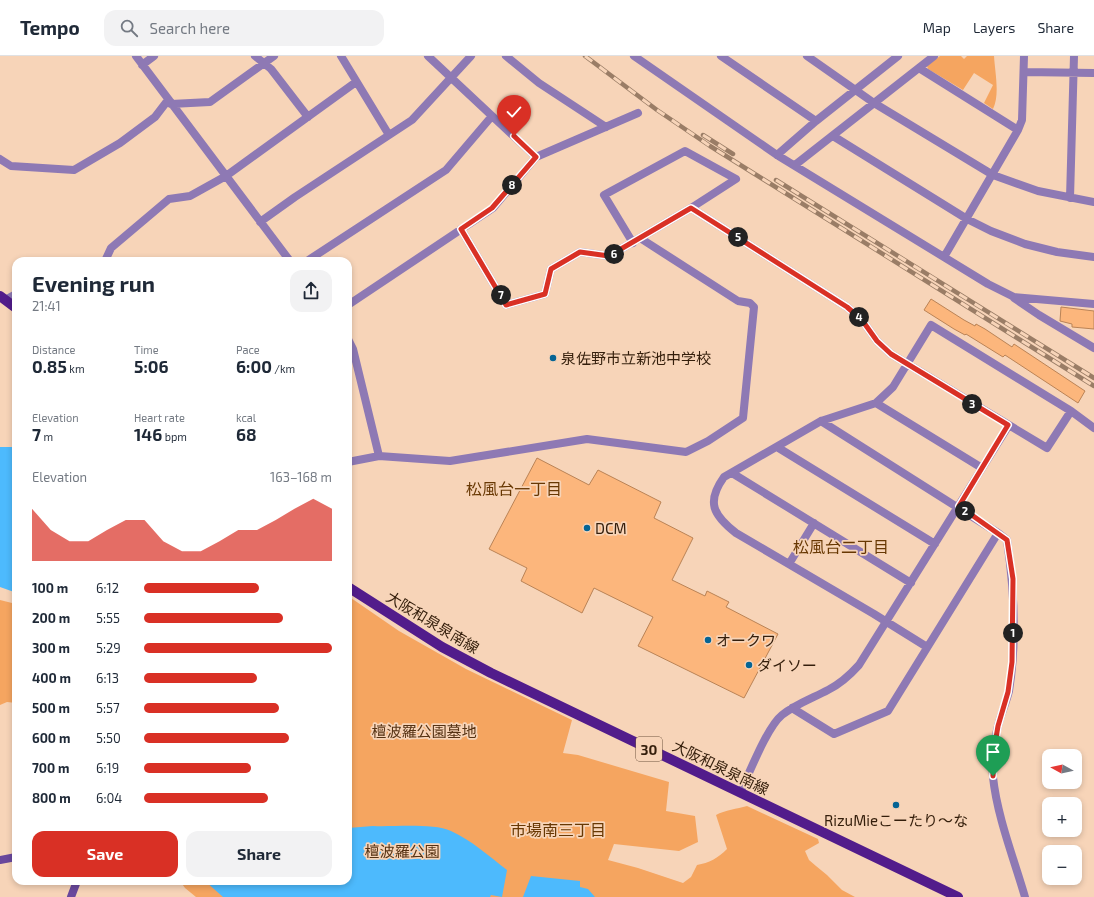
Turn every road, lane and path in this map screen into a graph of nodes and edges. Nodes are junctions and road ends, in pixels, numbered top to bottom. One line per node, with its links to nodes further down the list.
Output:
1 (136, 56): 17 (street)
2 (154, 56): 17 (street)
3 (255, 56): 16 (street)
4 (274, 56): 16 (street)
5 (341, 56): 23 (street)
6 (428, 56): 22 (street)
7 (471, 56): 22 (street)
8 (506, 56): 31 (street)
9 (634, 56): 35 (street)
10 (721, 56): 30 (street)
11 (898, 56): 24 (street)
12 (934, 56): 18 (street)
13 (1024, 56): 19 (street)
14 (1074, 56): 20 (street)
15 (813, 57): 24 (street)
16 (263, 64): 25 (street); 29 (street)
17 (142, 65): 25 (street)
18 (919, 68): 26 (street); 32 (street)
19 (1024, 72): 20 (street); 32 (street)
20 (1074, 73): 21 (street); 41 (street)
21 (1094, 73)
22 (452, 78): 28 (street); 33 (street)
23 (356, 82): 29 (street); 33 (street)
24 (856, 89): 26 (street); 30 (street)
25 (170, 102): 37 (street); 40 (street)
26 (874, 103): 34 (street); 39 (street)
27 (638, 113): 31 (street)
28 (492, 116): 36 (street); 51 (street)
29 (308, 117): 40 (street)
30 (816, 122): 35 (street)
31 (606, 127): 36 (street)
32 (1018, 130): 39 (street)
33 (389, 135): 45 (street)
34 (834, 136): 38 (street); 44 (street)
35 (777, 155): 38 (street)
36 (536, 157): 46 (street)
37 (0, 159)
38 (795, 165): 52 (street)
39 (993, 175): 41 (street); 44 (street)
40 (226, 176): 45 (street); 49 (street)
41 (1070, 198): 42 (street)
42 (1094, 202)
43 (691, 208): 47 (street); 48 (street); 61 (street)
44 (967, 219): 52 (street); 53 (street)
45 (260, 222): 50 (street)
46 (461, 229): 48 (street); 56 (street)
47 (640, 238): 48 (street); 68 (street)
48 (633, 243)
49 (107, 257)
50 (287, 257)
51 (313, 257)
52 (944, 257): 55 (street)
53 (1094, 257)
54 (3, 298): 58 (main road)
55 (1014, 298): 57 (street); 59 (street)
56 (352, 302)
57 (1094, 304)
58 (12, 305)
59 (1094, 348)
60 (352, 358): 68 (street)
61 (907, 365): 62 (street); 63 (street); 65 (street)
62 (876, 403): 64 (street); 70 (street)
63 (1071, 411): 65 (street); 66 (street)
64 (821, 421): 67 (street); 72 (street)
65 (1008, 425): 70 (street)
66 (1094, 428)
67 (776, 447): 71 (street); 75 (street)
68 (379, 456): 69 (street)
69 (352, 461)
70 (982, 468): 72 (street)
71 (732, 472): 73 (street); 76 (street)
72 (959, 506): 74 (street); 75 (street)
73 (814, 523): 76 (street); 77 (street)
74 (998, 532): 80 (street); 88 (street)
75 (935, 544): 77 (street)
76 (790, 564): 79 (street)
77 (911, 583): 79 (street)
78 (352, 590): 82 (main road, 大阪和泉泉南線 / 30)
79 (887, 623): 80 (street); 81 (street)
80 (927, 647): 81 (street)
81 (792, 708): 82 (street)
82 (740, 793): 87 (main road, 大阪和泉泉南線 / 30)
83 (12, 858): 84 (street)
84 (0, 860)
85 (76, 885): 86 (street)
86 (71, 897)
87 (958, 897)
88 (1024, 897)

